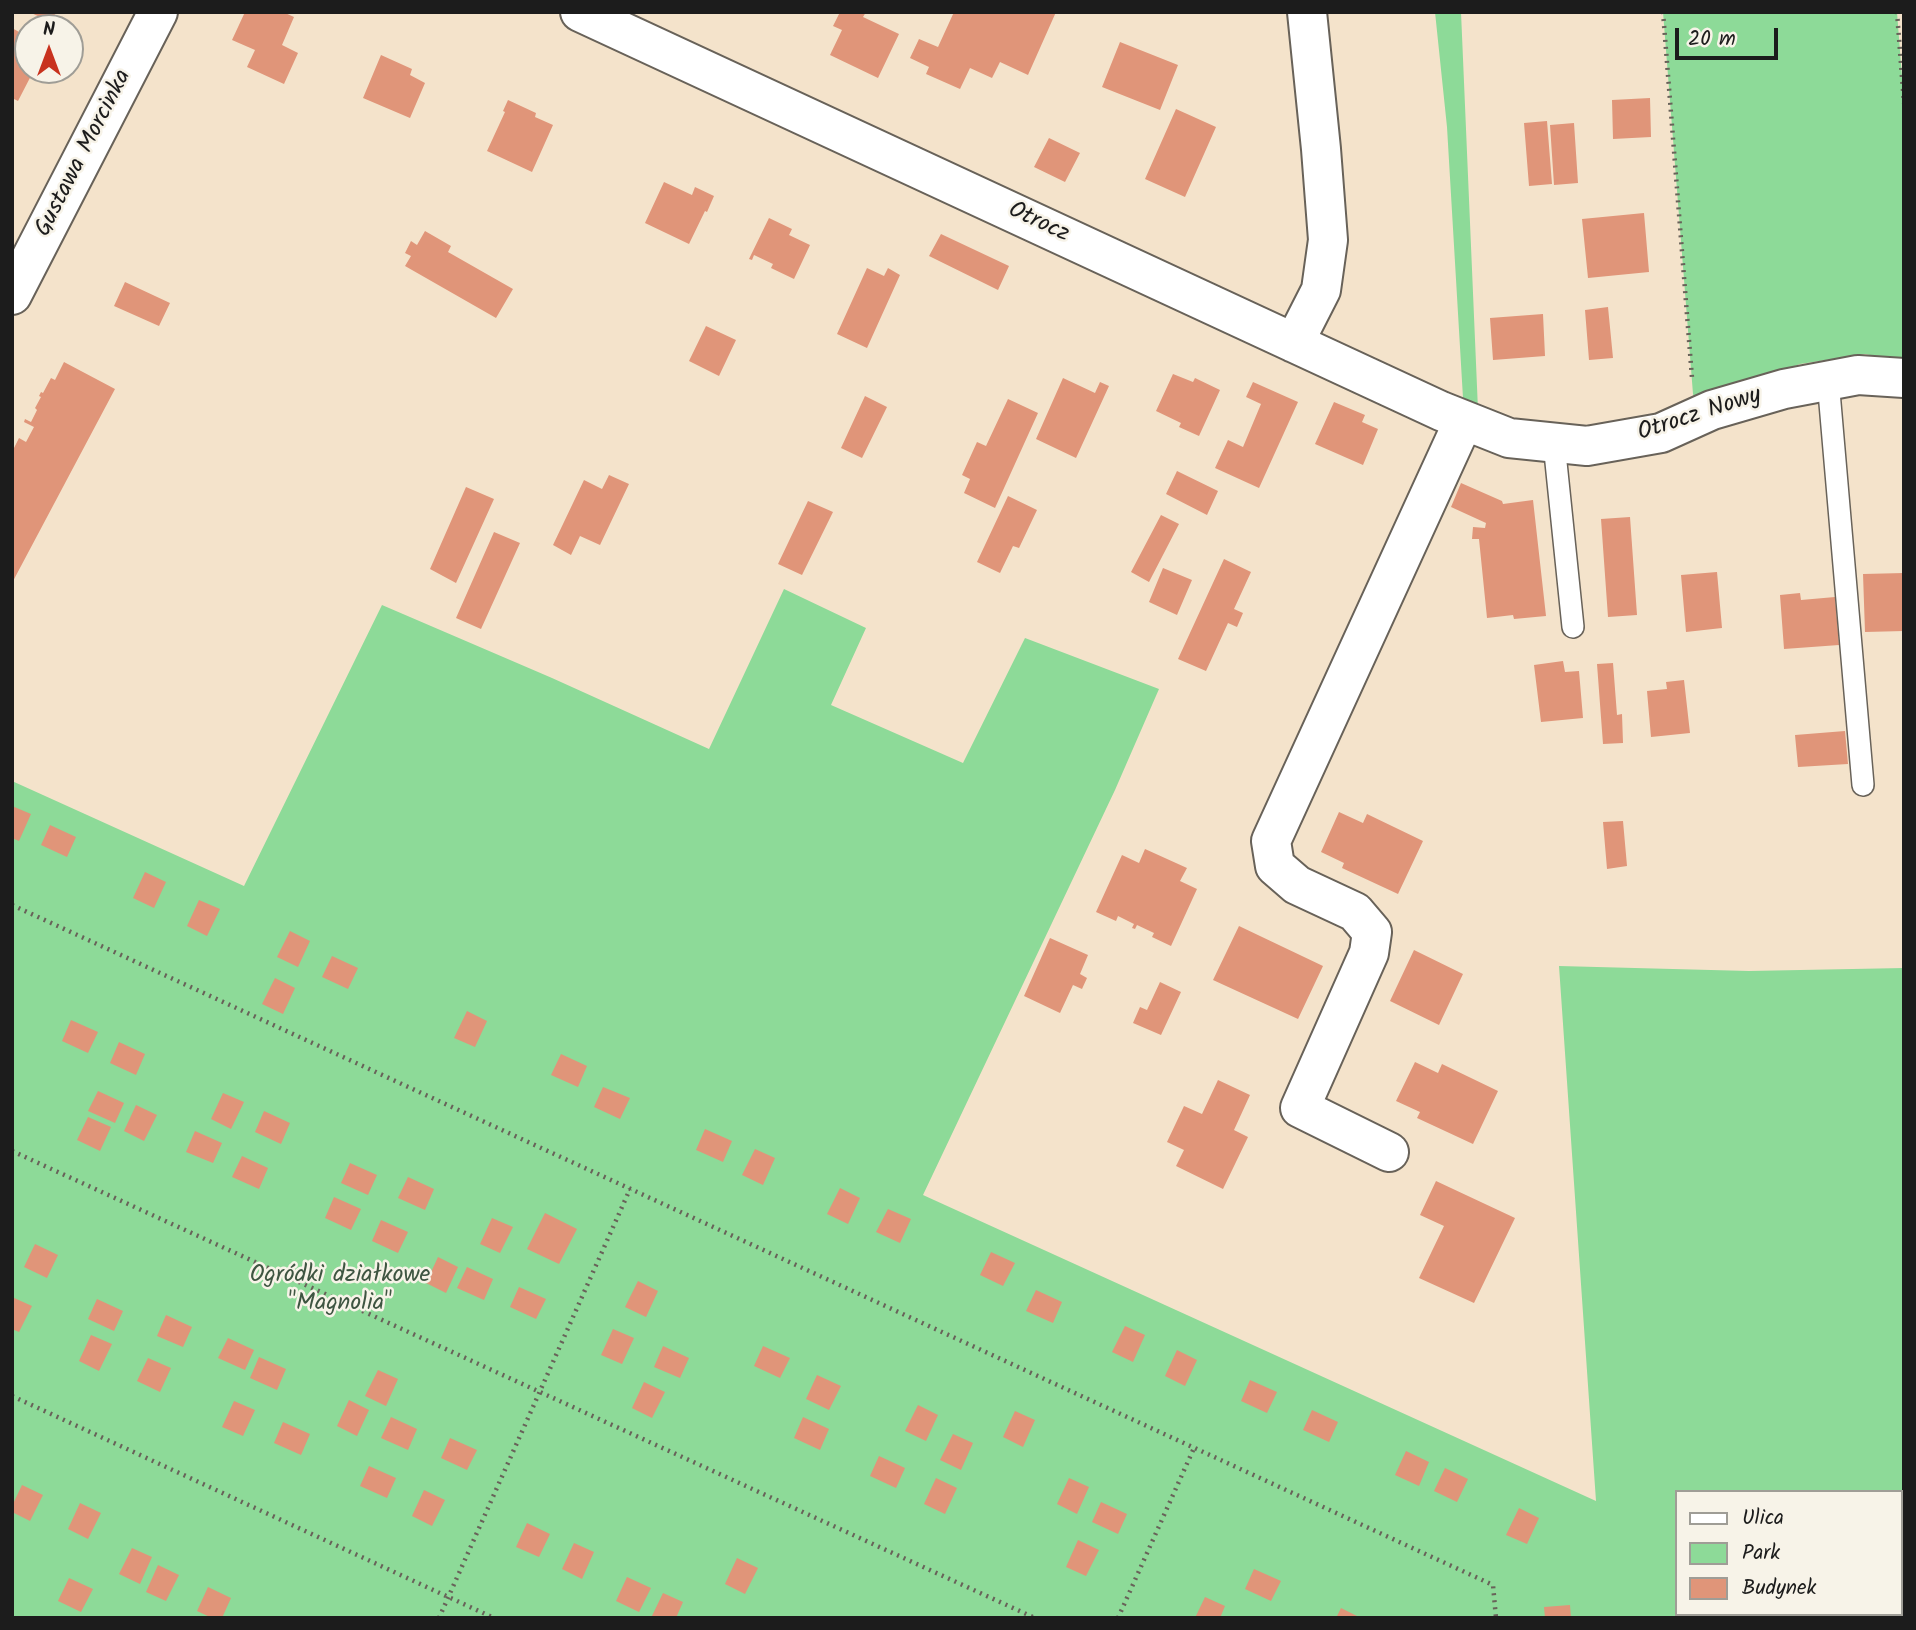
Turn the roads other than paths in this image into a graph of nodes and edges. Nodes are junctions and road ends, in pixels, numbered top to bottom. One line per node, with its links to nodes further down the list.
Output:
1 (159, 12): 4 (street, Gustawa Morcinka)
2 (580, 12): 5 (street, Otrocz)
3 (1307, 12): 5 (street)
4 (12, 295)
5 (1294, 343): 8 (street, Otrocz)
6 (1904, 378): 7 (street, Otrocz Nowy)
7 (1828, 380): 9 (street, Otrocz Nowy); 11 (lane)
8 (1480, 427): 9 (street, Otrocz Nowy); 12 (street)
9 (1554, 443): 10 (lane)
10 (1573, 626)
11 (1863, 785)
12 (1389, 1152)

